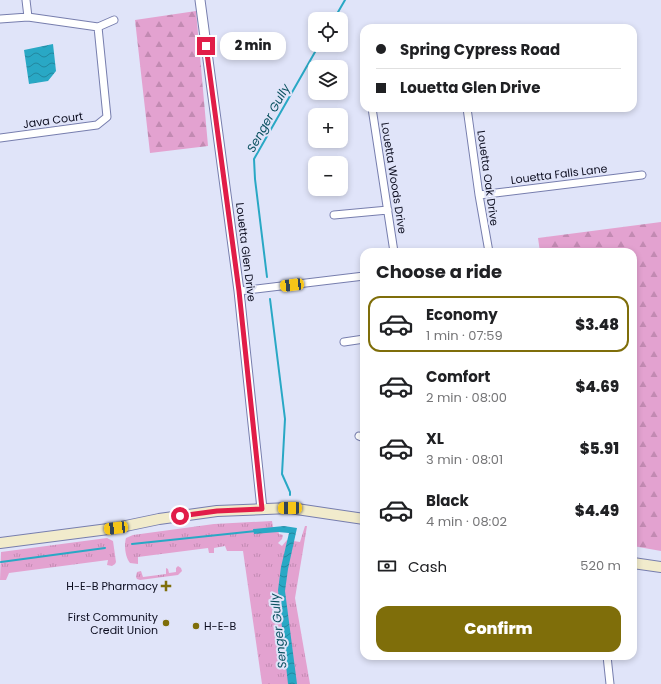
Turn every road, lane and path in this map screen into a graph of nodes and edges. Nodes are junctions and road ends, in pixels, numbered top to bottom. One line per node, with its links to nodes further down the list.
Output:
1 (26, 0): 3 (street)
2 (200, 0): 17 (street, Louetta Glen Drive)
3 (28, 17): 4 (street); 6 (street)
4 (0, 19)
5 (114, 20): 6 (street)
6 (98, 27): 9 (street, Java Court)
7 (373, 112): 12 (street, Louetta Woods Drive)
8 (468, 112): 11 (street, Louetta Oak Drive)
9 (0, 138)
10 (642, 174): 11 (street, Louetta Falls Lane)
11 (479, 195): 15 (street, Louetta Oak Drive)
12 (388, 210): 13 (street); 14 (street, Louetta Woods Drive)
13 (334, 215)
14 (393, 248)
15 (487, 248)
16 (360, 276): 17 (street)
17 (239, 291): 20 (street, Louetta Glen Drive)
18 (360, 340): 19 (street)
19 (344, 342)
20 (262, 509): 21 (main road); 22 (main road)
21 (360, 518)
22 (0, 543)
23 (637, 564): 24 (main road)
24 (661, 567)
25 (607, 660): 26 (street)
26 (610, 684)

